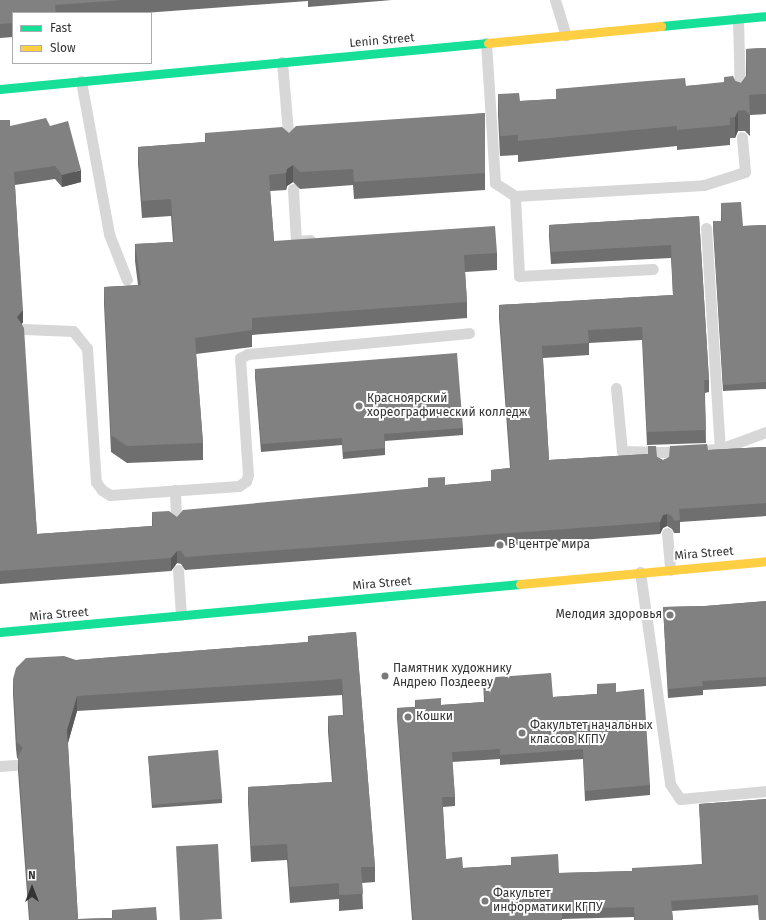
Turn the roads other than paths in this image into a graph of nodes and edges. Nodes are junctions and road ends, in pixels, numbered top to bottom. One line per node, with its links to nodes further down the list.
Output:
1 (555, 0): 4 (lane)
2 (766, 16): 3 (main road, Lenin Street)
3 (738, 19): 4 (main road, Lenin Street); 9 (lane)
4 (566, 35): 5 (main road, Lenin Street)
5 (486, 43): 6 (main road, Lenin Street); 13 (lane)
6 (282, 62): 7 (main road, Lenin Street); 11 (lane)
7 (82, 81): 8 (main road, Lenin Street); 17 (lane)
8 (0, 89)
9 (740, 96)
10 (742, 137): 13 (lane)
11 (289, 144)
12 (293, 190): 15 (lane)
13 (515, 196): 16 (lane)
14 (706, 228): 22 (lane)
15 (319, 240)
16 (653, 269)
17 (127, 280)
18 (24, 329): 25 (lane)
19 (469, 333): 25 (lane)
20 (616, 388): 23 (lane)
21 (766, 432): 22 (lane)
22 (720, 449): 23 (lane)
23 (662, 452): 24 (lane)
24 (663, 466)
25 (175, 490): 26 (lane)
26 (176, 523)
27 (667, 533): 30 (lane)
28 (766, 561): 30 (main road, Mira Street)
29 (178, 570): 32 (lane)
30 (670, 570): 31 (main road, Mira Street)
31 (640, 572): 32 (main road, Mira Street); 36 (lane)
32 (181, 615): 33 (main road, Mira Street)
33 (0, 632)
34 (16, 765): 35 (lane)
35 (0, 766)
36 (766, 791)

